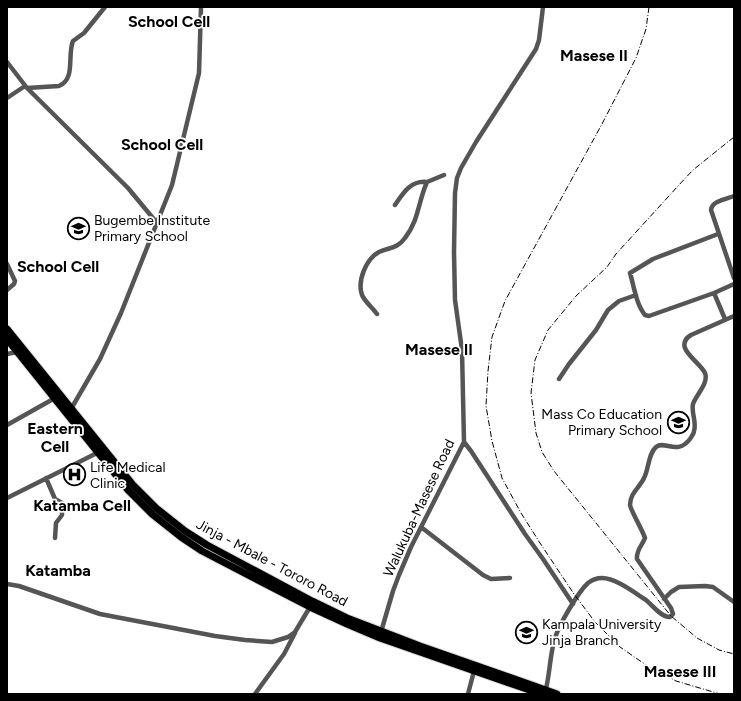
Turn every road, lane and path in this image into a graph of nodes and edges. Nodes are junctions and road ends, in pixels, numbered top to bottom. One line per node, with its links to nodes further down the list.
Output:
1 (105, 7): 5 (street)
2 (202, 7): 11 (street)
3 (543, 7): 30 (street, Walukuba-Masese Road)
4 (7, 62): 5 (street)
5 (26, 87): 6 (street); 11 (street)
6 (7, 98)
7 (444, 175): 8 (street)
8 (427, 182): 10 (street); 19 (street)
9 (734, 196): 12 (street)
10 (395, 205)
11 (157, 223): 28 (street)
12 (718, 234): 14 (street); 18 (street)
13 (7, 264): 16 (street)
14 (734, 278)
15 (734, 284): 17 (street)
16 (7, 290)
17 (714, 293): 18 (street); 21 (street)
18 (636, 294): 26 (street)
19 (378, 314)
20 (734, 316): 21 (street)
21 (725, 320): 38 (street)
22 (7, 329): 28 (highway, Jinja - Mbale - Tororo Road)
23 (7, 339): 24 (highway, Jinja - Mbale - Tororo Road)
24 (17, 352): 25 (street); 27 (highway, Jinja - Mbale - Tororo Road)
25 (7, 354)
26 (559, 379)
27 (55, 398): 29 (street); 31 (highway, Jinja - Mbale - Tororo Road)
28 (71, 409): 43 (highway, Jinja - Mbale - Tororo Road)
29 (7, 426)
30 (464, 442): 34 (street, Walukuba-Masese Road); 40 (street)
31 (98, 453): 32 (street); 41 (highway, Jinja - Mbale - Tororo Road)
32 (46, 478): 33 (street); 35 (street)
33 (7, 498)
34 (421, 527): 36 (street); 43 (street, Walukuba-Masese Road)
35 (55, 538)
36 (510, 578)
37 (7, 584): 42 (street)
38 (664, 599): 39 (street); 40 (street)
39 (734, 602)
40 (573, 604): 45 (street)
41 (310, 607): 42 (street); 44 (highway, Jinja - Mbale - Tororo Road)
42 (295, 632): 46 (street)
43 (381, 632): 45 (highway, Jinja - Mbale - Tororo Road)
44 (474, 671): 45 (highway, Jinja - Mbale - Tororo Road); 47 (street)
45 (543, 692): 48 (highway, Jinja - Mbale - Tororo Road)
46 (255, 694)
47 (468, 694)
48 (557, 694)

